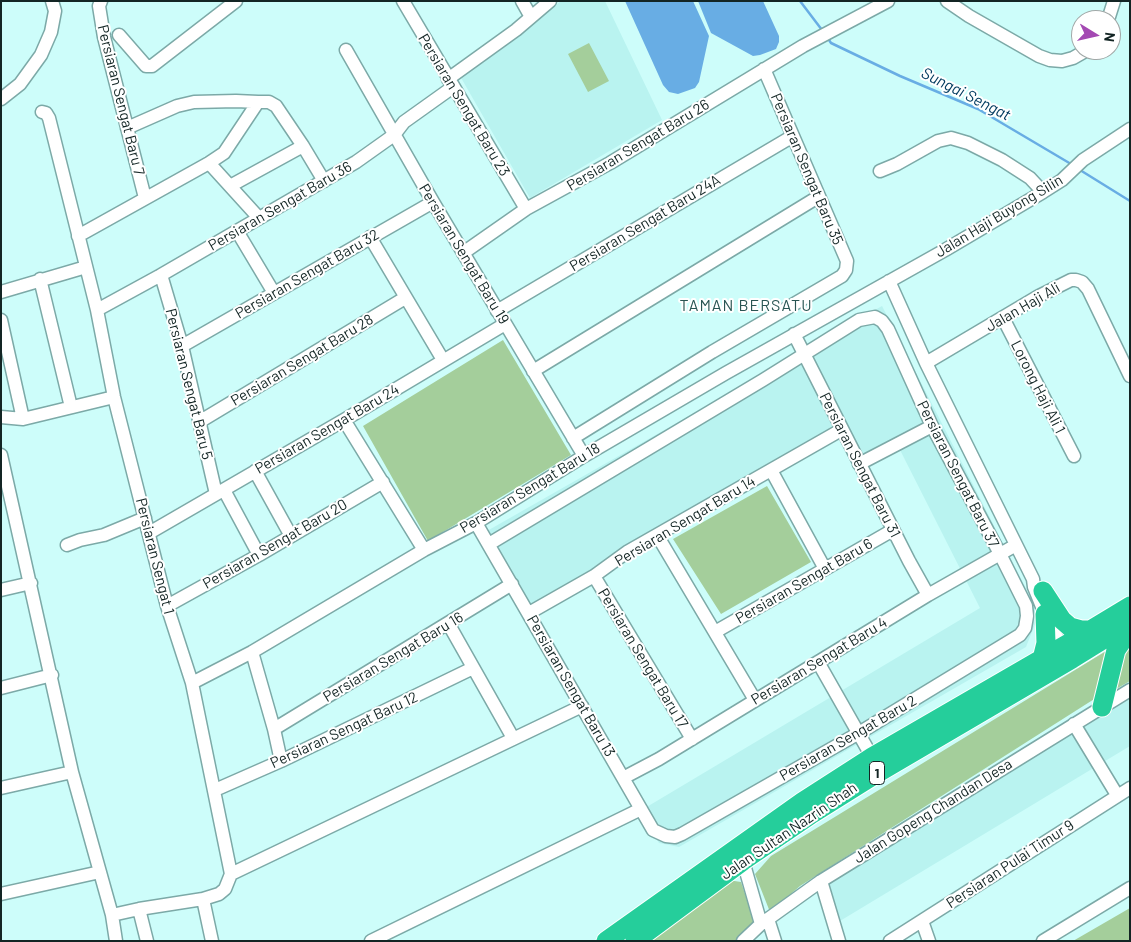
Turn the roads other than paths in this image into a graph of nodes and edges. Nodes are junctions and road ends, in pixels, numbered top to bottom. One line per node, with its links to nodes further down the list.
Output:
1 (52, 1): 16 (street)
2 (101, 1): 19 (street, Persiaran Sengat Baru 7)
3 (236, 1): 11 (street)
4 (403, 1): 15 (street, Persiaran Sengat Baru 23)
5 (522, 1): 10 (street)
6 (550, 1): 10 (street, Persiaran Sengat Baru 36)
7 (888, 1): 9 (street, Persiaran Sengat Baru 26)
8 (954, 3): 13 (street)
9 (874, 4): 14 (street, Persiaran Sengat Baru 26)
10 (531, 17): 15 (street, Persiaran Sengat Baru 36)
11 (119, 35)
12 (346, 50): 21 (street, Persiaran Sengat Baru 19)
13 (1071, 59)
14 (764, 69): 22 (street, Persiaran Sengat Baru 35); 32 (street, Persiaran Sengat Baru 26)
15 (451, 83): 21 (street, Persiaran Sengat Baru 36); 32 (street, Persiaran Sengat Baru 23)
16 (1, 98)
17 (258, 102): 19 (street); 23 (street); 24 (street)
18 (42, 112): 35 (street, Persiaran Sengat 1)
19 (127, 128): 30 (street, Persiaran Sengat Baru 7)
20 (1130, 129): 28 (street, Jalan Haji Buyong Silin)
21 (394, 135): 26 (street, Persiaran Sengat Baru 36); 31 (street, Persiaran Sengat Baru 19)
22 (793, 136): 29 (street, Persiaran Sengat Baru 35); 47 (street, Persiaran Sengat Baru 24A)
23 (303, 146): 26 (street); 27 (street)
24 (209, 163): 27 (street); 30 (street)
25 (880, 171): 28 (street)
26 (324, 181): 33 (street, Persiaran Sengat Baru 36)
27 (230, 186): 33 (street)
28 (1043, 192): 41 (street, Jalan Haji Buyong Silin)
29 (818, 197): 57 (street); 67 (street, Persiaran Sengat Baru 35)
30 (145, 198): 35 (street)
31 (433, 202): 36 (street, Persiaran Sengat Baru 32); 37 (street, Persiaran Sengat Baru 19)
32 (526, 210): 37 (street, Persiaran Sengat Baru 26)
33 (259, 218): 34 (street, Persiaran Sengat Baru 36)
34 (237, 231): 39 (street, Persiaran Sengat Baru 36); 44 (street)
35 (78, 236): 38 (street, Persiaran Sengat 1)
36 (370, 238): 44 (street, Persiaran Sengat Baru 32); 45 (street)
37 (462, 253): 47 (street, Persiaran Sengat Baru 19)
38 (86, 267): 40 (street); 46 (street, Persiaran Sengat 1)
39 (161, 275): 46 (street, Persiaran Sengat Baru 36); 52 (street, Persiaran Sengat Baru 5)
40 (40, 279): 42 (street); 60 (street)
41 (889, 281): 43 (street, Jalan Haji Buyong Silin); 56 (street)
42 (1, 292)
43 (868, 292): 51 (street, Persiaran Sengat Baru 18)
44 (274, 293): 52 (street, Persiaran Sengat Baru 32)
45 (405, 298): 55 (street); 64 (street, Persiaran Sengat Baru 28)
46 (97, 310): 59 (street, Persiaran Sengat 1)
47 (497, 311): 50 (street, Persiaran Sengat Baru 19)
48 (1002, 318): 54 (street, Jalan Haji Ali); 56 (street, Jalan Haji Ali); 70 (street, Lorong Haji Ali 1)
49 (1, 320): 62 (street)
50 (505, 324): 55 (street, Persiaran Sengat Baru 24); 57 (street, Persiaran Sengat Baru 19)
51 (794, 334): 53 (street, Persiaran Sengat Baru 31); 69 (street, Persiaran Sengat Baru 18)
52 (182, 346): 64 (street, Persiaran Sengat Baru 5)
53 (805, 355): 65 (street, Persiaran Sengat Baru 37); 66 (street, Persiaran Sengat Baru 31); 83 (street)
54 (1125, 356): 58 (street, Jalan Haji Ali)
55 (443, 360): 63 (street, Persiaran Sengat Baru 24)
56 (926, 363): 85 (street)
57 (533, 371): 67 (street, Persiaran Sengat Baru 19)
58 (1130, 376)
59 (114, 397): 60 (street); 77 (street, Persiaran Sengat 1)
60 (71, 407): 62 (street)
61 (1, 417): 62 (street)
62 (23, 419)
63 (344, 420): 73 (street, Persiaran Sengat Baru 24); 74 (street)
64 (199, 422): 75 (street, Persiaran Sengat Baru 5)
65 (932, 426): 71 (street); 87 (street, Persiaran Sengat Baru 37)
66 (842, 430): 71 (street, Persiaran Sengat Baru 31); 72 (street, Persiaran Sengat Baru 14)
67 (573, 438): 69 (street, Persiaran Sengat Baru 19)
68 (1, 455): 76 (street)
69 (584, 456): 78 (street, Persiaran Sengat Baru 18)
70 (1074, 456)
71 (859, 464): 79 (street, Persiaran Sengat Baru 31)
72 (771, 470): 81 (street, Persiaran Sengat Baru 14); 89 (street)
73 (255, 471): 75 (street, Persiaran Sengat Baru 24); 82 (street)
74 (383, 482): 82 (street, Persiaran Sengat Baru 20); 86 (street)
75 (220, 492): 80 (street, Persiaran Sengat Baru 24); 88 (street, Persiaran Sengat Baru 5)
76 (6, 499): 91 (street)
77 (145, 518): 80 (street, Persiaran Sengat 1); 84 (street)
78 (476, 523): 83 (street, Persiaran Sengat Baru 13); 86 (street, Persiaran Sengat Baru 18)
79 (893, 530): 89 (street, Persiaran Sengat Baru 6); 95 (street, Persiaran Sengat Baru 31)
80 (149, 533): 96 (street, Persiaran Sengat 1)
81 (657, 535): 90 (street, Persiaran Sengat Baru 14); 104 (street)
82 (291, 536): 88 (street, Persiaran Sengat Baru 20)
83 (489, 544): 92 (street, Persiaran Sengat Baru 13)
84 (67, 545)
85 (1016, 545): 87 (street, Persiaran Sengat Baru 4); 93 (street)
86 (424, 550): 108 (street, Persiaran Sengat Baru 18)
87 (1000, 554): 95 (street, Persiaran Sengat Baru 4); 106 (street, Persiaran Sengat Baru 37)
88 (259, 555): 96 (street, Persiaran Sengat Baru 20)
89 (825, 569): 104 (street, Persiaran Sengat Baru 6)
90 (594, 576): 98 (street, Persiaran Sengat Baru 14); 124 (street, Persiaran Sengat Baru 17)
91 (31, 583): 94 (street); 112 (street)
92 (512, 584): 98 (street, Persiaran Sengat Baru 13); 101 (street, Persiaran Sengat Baru 16)
93 (1038, 585): 99 (street); 103 (highway); 107 (street)
94 (1, 590)
95 (928, 595): 110 (street, Persiaran Sengat Baru 4)
96 (167, 606): 113 (street, Persiaran Sengat 1)
97 (1130, 606): 103 (highway, Jalan Sultan Nazrin Shah / 1)
98 (528, 613): 117 (street, Persiaran Sengat Baru 13)
99 (1045, 614): 107 (street); 109 (highway)
100 (1130, 616): 107 (highway)
101 (448, 623): 111 (street); 121 (street, Persiaran Sengat Baru 16)
102 (1130, 623): 119 (highway, Jalan Sultan Nazrin Shah / 1)
103 (1091, 630): 107 (highway, Jalan Sultan Nazrin Shah / 1)
104 (715, 632): 116 (street)
105 (1130, 633): 118 (highway)
106 (1020, 635): 122 (street, Persiaran Sengat Baru 2)
107 (1066, 647): 109 (highway, Jalan Sultan Nazrin Shah / 1); 119 (highway)
108 (252, 652): 113 (street, Persiaran Sengat Baru 18); 121 (street)
109 (1042, 659): 125 (highway, Jalan Sultan Nazrin Shah / 1)
110 (818, 662): 116 (street, Persiaran Sengat Baru 4); 122 (street)
111 (473, 668): 123 (street); 126 (street, Persiaran Sengat Baru 12)
112 (52, 675): 114 (street); 127 (street)
113 (192, 683): 131 (street, Persiaran Sengat 1)
114 (1, 688)
115 (1130, 690): 118 (street, Jalan Gopeng Chandan Desa)
116 (755, 700): 124 (street, Persiaran Sengat Baru 4)
117 (582, 706): 123 (street); 128 (street, Persiaran Sengat Baru 13)
118 (1102, 707): 120 (street, Jalan Gopeng Chandan Desa)
119 (962, 722): 135 (highway, Jalan Sultan Nazrin Shah / 1)
120 (1074, 724): 132 (street); 138 (street, Jalan Gopeng Chandan Desa)
121 (274, 729): 126 (street)
122 (859, 733): 125 (street); 134 (street, Persiaran Sengat Baru 2)
123 (513, 738): 137 (street)
124 (692, 739): 128 (street, Persiaran Sengat Baru 4)
125 (872, 757): 144 (highway, Jalan Sultan Nazrin Shah / 1)
126 (281, 761): 131 (street, Persiaran Sengat Baru 12)
127 (72, 772): 129 (street); 136 (street)
128 (623, 778): 133 (street, Persiaran Sengat Baru 13)
129 (1, 788)
130 (1130, 788): 132 (street, Persiaran Pulai Timur 9)
131 (215, 790): 137 (street, Persiaran Sengat 1)
132 (1117, 795): 145 (street, Persiaran Pulai Timur 9)
133 (641, 809): 134 (street, Persiaran Sengat Baru 13); 151 (street)
134 (675, 837)
135 (742, 861): 146 (street); 152 (highway, Jalan Sultan Nazrin Shah / 1)
136 (100, 872): 140 (street); 143 (street)
137 (231, 874): 141 (street)
138 (821, 881): 146 (street, Jalan Gopeng Chandan Desa); 155 (street)
139 (1130, 888): 158 (street)
140 (1, 894)
141 (203, 899): 142 (street); 150 (street)
142 (139, 909): 143 (street); 149 (street)
143 (112, 915): 148 (street)
144 (637, 918): 147 (highway, 1); 152 (highway)
145 (922, 921): 156 (street, Persiaran Pulai Timur 9); 157 (street)
146 (764, 922): 153 (street, Jalan Gopeng Chandan Desa); 154 (street)
147 (615, 940)
148 (116, 941)
149 (147, 941)
150 (212, 941)
151 (371, 941)
152 (634, 941)
153 (743, 941)
154 (775, 941)
155 (839, 941)
156 (890, 941)
157 (929, 941)
158 (1043, 941)

